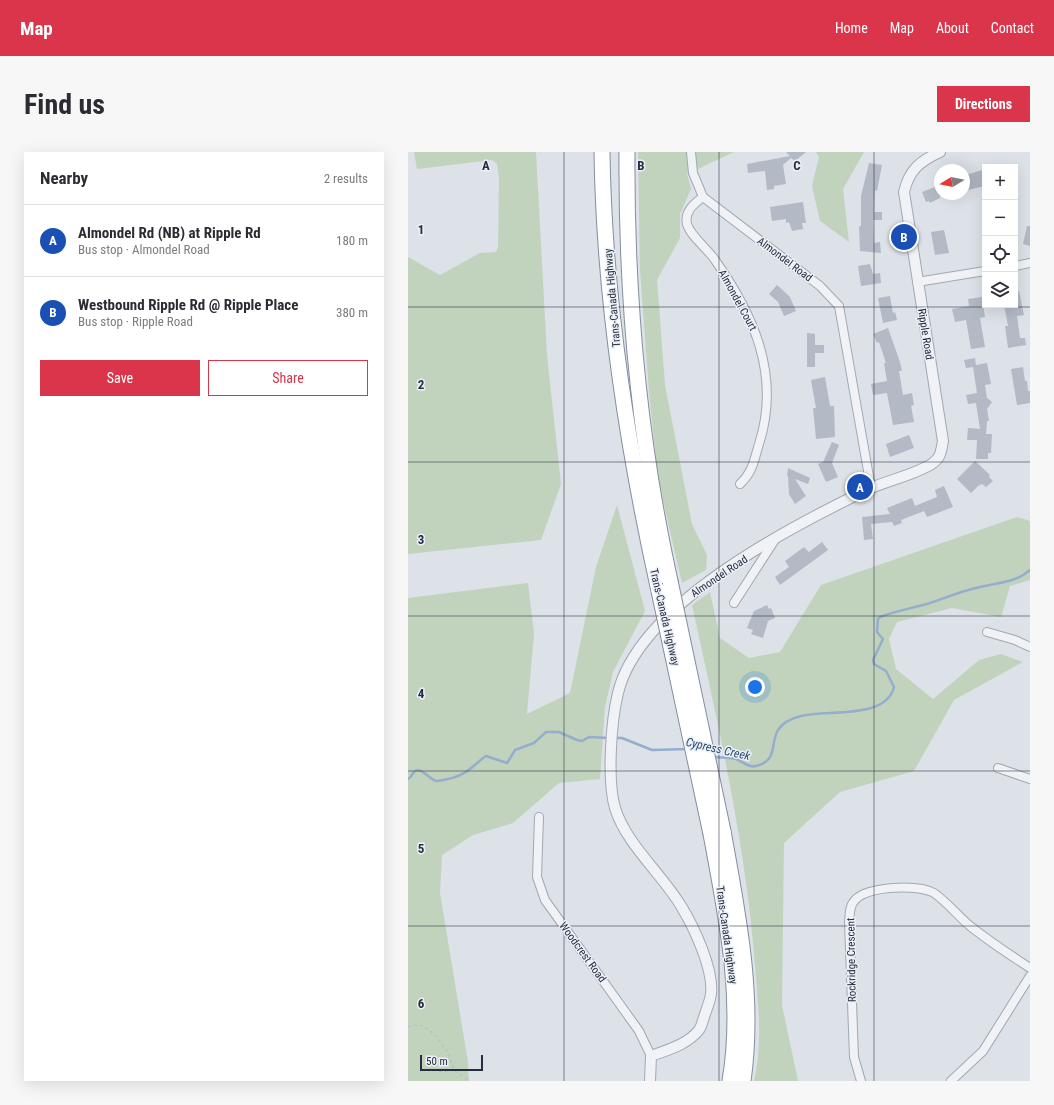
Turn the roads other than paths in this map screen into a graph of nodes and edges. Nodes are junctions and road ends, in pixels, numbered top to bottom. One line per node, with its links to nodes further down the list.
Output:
1 (602, 152): 13 (highway, Trans-Canada Highway)
2 (627, 152): 13 (highway, Trans-Canada Highway)
3 (691, 152): 5 (street)
4 (940, 152): 9 (street, Ripple Road)
5 (703, 197): 10 (street, Almondel Court); 11 (street, Almondel Road)
6 (1030, 263): 7 (street)
7 (1018, 265)
8 (982, 271): 9 (street)
9 (917, 282): 11 (street, Ripple Road)
10 (740, 484)
11 (871, 488): 12 (street, Almondel Road)
12 (777, 538): 14 (street); 23 (street, Almondel Road)
13 (665, 586): 20 (highway, Trans-Canada Highway, bridge)
14 (734, 602)
15 (987, 632): 16 (street)
16 (1030, 647)
17 (998, 768): 18 (street)
18 (1030, 779)
19 (539, 817): 23 (street, Woodcrest Road)
20 (717, 833): 25 (highway, Trans-Canada Highway); 26 (highway, Trans-Canada Highway)
21 (1030, 968): 27 (street, Rockridge Crescent)
22 (1030, 976): 28 (street)
23 (651, 1056): 24 (street, Woodcrest Road)
24 (650, 1081)
25 (730, 1081)
26 (743, 1081)
27 (860, 1081)
28 (951, 1081)

